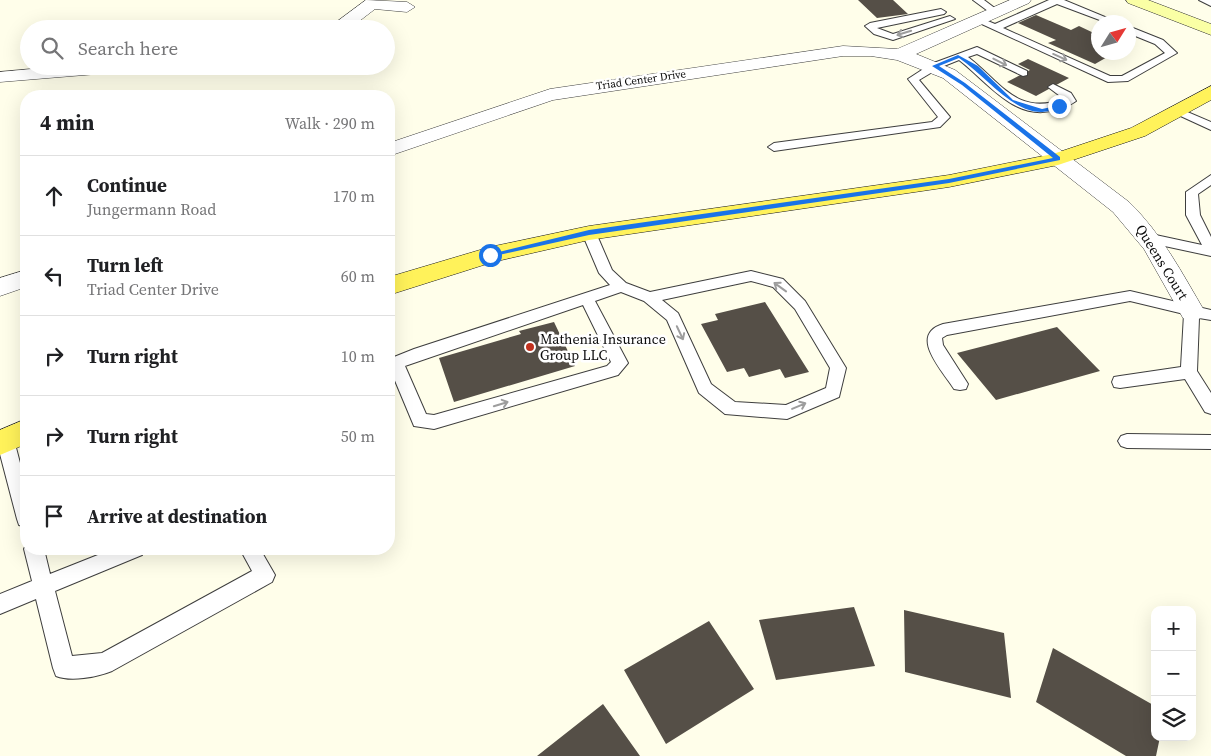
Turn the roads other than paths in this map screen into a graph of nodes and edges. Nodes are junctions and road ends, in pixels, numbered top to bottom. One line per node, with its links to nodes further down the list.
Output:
1 (978, 0): 11 (lane)
2 (1023, 0): 11 (street, Triad Center Drive)
3 (1057, 0): 9 (lane); 11 (lane)
4 (1134, 0): 13 (main road)
5 (1204, 0): 7 (lane)
6 (375, 2): 8 (street); 10 (street)
7 (1211, 3)
8 (407, 7)
9 (1094, 15)
10 (351, 20)
11 (995, 20): 12 (street, Triad Center Drive); 15 (lane)
12 (956, 23): 12 (lane, one-way to 12); 16 (street, Triad Center Drive)
13 (1211, 30)
14 (1136, 32): 15 (lane, one-way to 14)
15 (1015, 37)
16 (901, 54): 18 (street, Triad Center Drive); 27 (street, Triad Center Drive)
17 (960, 56): 18 (lane); 19 (lane, one-way to 19); 22 (lane)
18 (935, 66): 26 (lane); 28 (street, Triad Center Drive)
19 (1024, 74)
20 (24, 75): 21 (street)
21 (0, 77)
22 (1052, 87)
23 (1211, 92): 24 (main road)
24 (1178, 111): 25 (lane); 28 (main road)
25 (1211, 126)
26 (774, 147)
27 (395, 148)
28 (1058, 159): 30 (main road); 31 (street, Queens Court)
29 (1211, 179): 32 (lane)
30 (589, 233): 34 (main road); 36 (lane)
31 (1151, 239): 32 (lane); 39 (street, Queens Court)
32 (1211, 249)
33 (20, 280): 35 (street)
34 (395, 284)
35 (0, 287)
36 (621, 287): 37 (lane); 38 (lane)
37 (586, 297): 40 (lane); 41 (lane, one-way to 37)
38 (649, 297): 38 (lane, one-way to 38)
39 (1202, 313): 42 (lane); 44 (lane)
40 (395, 363)
41 (395, 370)
42 (1189, 372): 43 (lane); 45 (lane)
43 (1120, 382)
44 (960, 384)
45 (1211, 407)
46 (11, 438): 49 (lane)
47 (1127, 441): 48 (lane)
48 (1211, 442)
49 (20, 487)
50 (36, 555): 53 (lane)
51 (121, 555): 53 (lane)
52 (253, 555): 53 (lane)
53 (45, 587): 54 (lane)
54 (0, 604)

